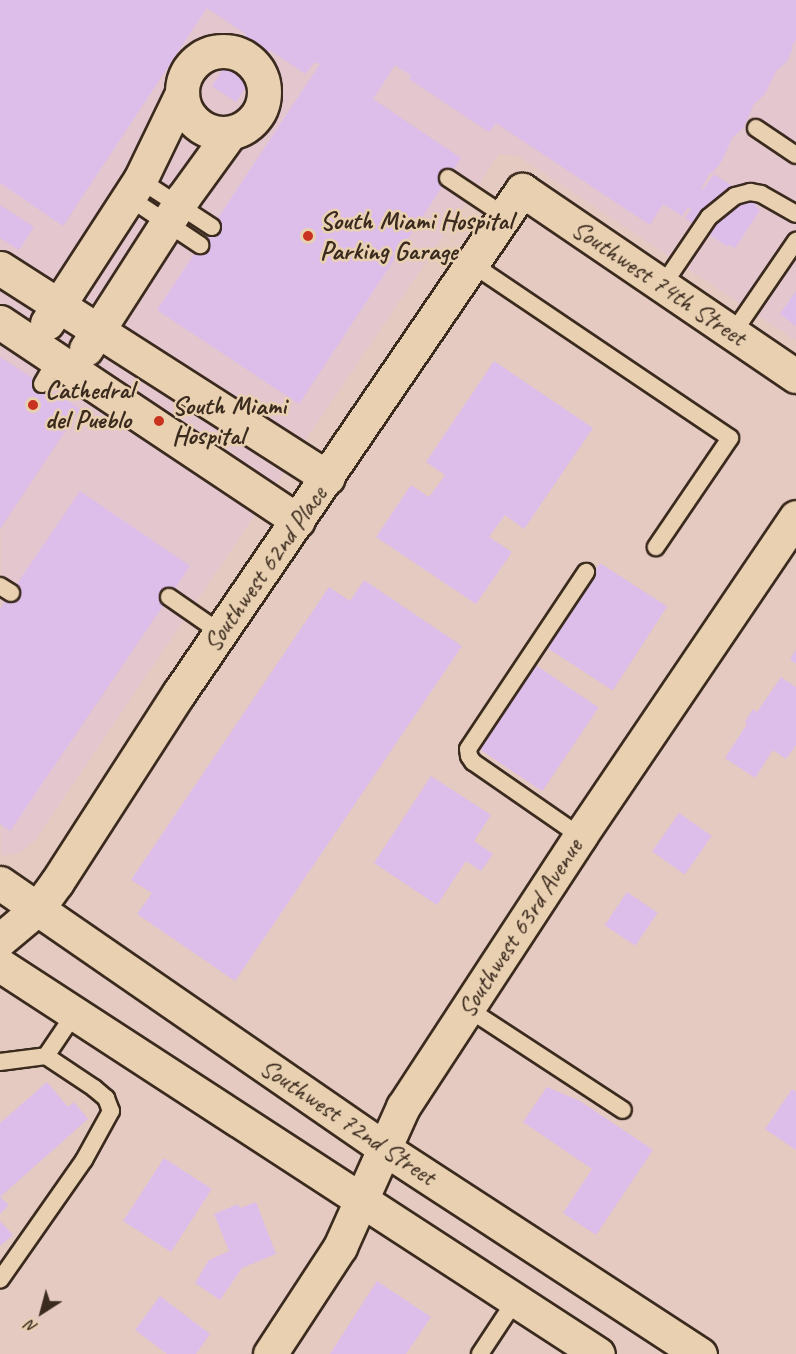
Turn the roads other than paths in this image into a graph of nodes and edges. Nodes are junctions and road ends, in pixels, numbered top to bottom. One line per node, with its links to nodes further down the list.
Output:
1 (182, 93): 3 (street); 3 (street); 6 (street)
2 (756, 128): 4 (lane)
3 (230, 133): 8 (street)
4 (796, 155)
5 (448, 178): 7 (lane)
6 (134, 189): 8 (lane); 16 (street)
7 (513, 203): 13 (street, Southwest 62nd Place); 15 (street, Southwest 74th Street)
8 (173, 214): 10 (lane); 12 (lane); 18 (street)
9 (796, 214): 15 (lane)
10 (212, 227)
11 (796, 241): 19 (lane)
12 (200, 244)
13 (472, 264): 22 (street, Southwest 62nd Place); 25 (lane)
14 (0, 268): 16 (street)
15 (663, 285): 19 (street, Southwest 74th Street)
16 (58, 306): 18 (street); 20 (street)
17 (0, 322): 20 (street)
18 (98, 331): 20 (street); 22 (street)
19 (733, 333): 21 (street, Southwest 74th Street)
20 (51, 365): 24 (street)
21 (796, 376)
22 (328, 478): 24 (street, Southwest 62nd Place)
23 (796, 517): 29 (street, Southwest 63rd Avenue)
24 (298, 521): 28 (street, Southwest 62nd Place)
25 (656, 547)
26 (586, 572): 29 (lane)
27 (169, 597): 28 (lane)
28 (221, 633): 31 (street, Southwest 62nd Place)
29 (580, 836): 34 (street, Southwest 63rd Avenue)
30 (0, 883): 31 (street, Southwest 72nd Street)
31 (38, 908): 32 (street, Southwest 62nd Place); 39 (street, Southwest 72nd Street)
32 (0, 940)
33 (0, 965): 35 (street)
34 (467, 1008): 38 (lane); 39 (street, Southwest 63rd Avenue)
35 (75, 1013): 36 (lane); 40 (street)
36 (46, 1056): 37 (lane); 41 (lane)
37 (0, 1062)
38 (623, 1110)
39 (385, 1149): 40 (street, Southwest 63rd Avenue); 46 (street, Southwest 72nd Street)
40 (362, 1202): 42 (street); 43 (street, Southwest 63rd Avenue)
41 (0, 1280)
42 (515, 1300): 44 (lane); 45 (street)
43 (270, 1354)
44 (480, 1354)
45 (598, 1354)
46 (700, 1354)

